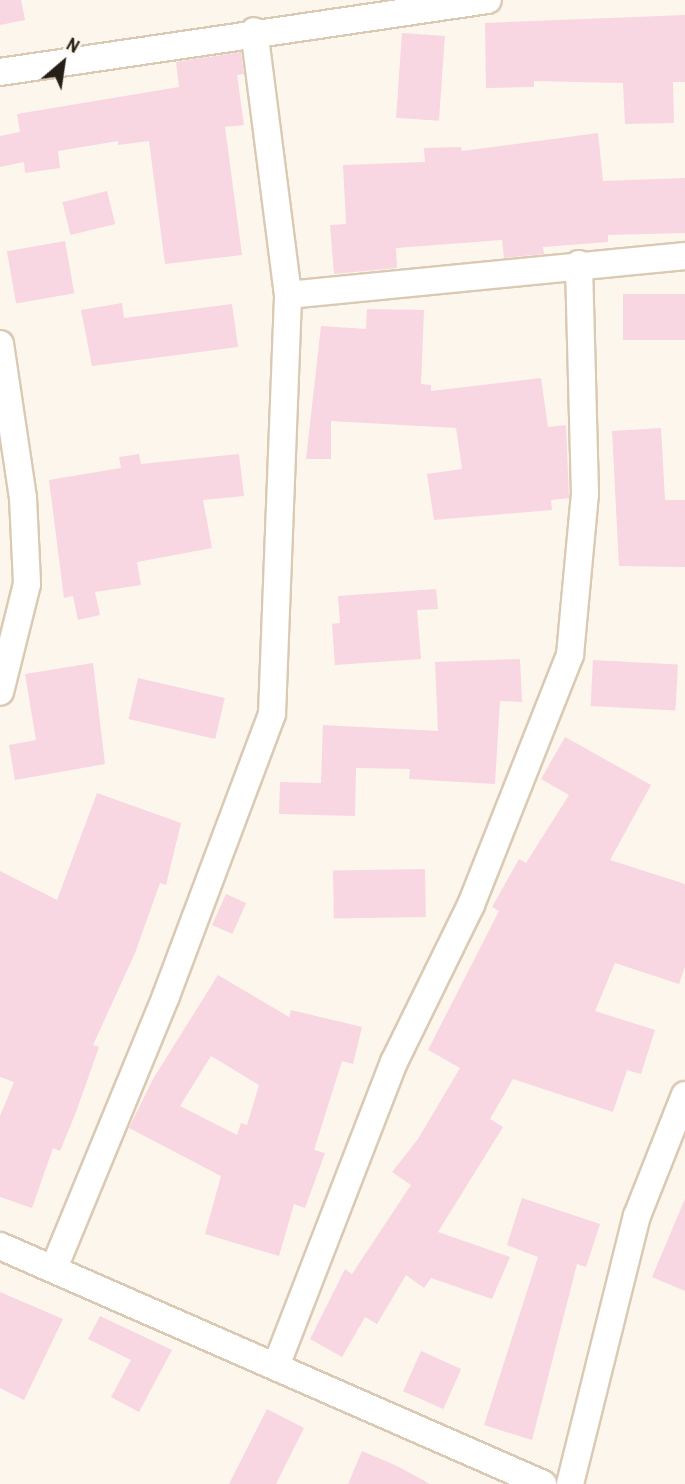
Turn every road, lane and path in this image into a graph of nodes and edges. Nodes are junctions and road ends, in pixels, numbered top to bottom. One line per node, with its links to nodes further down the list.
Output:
1 (488, 0): 2 (street)
2 (254, 31): 3 (street); 6 (street)
3 (0, 72)
4 (685, 256): 5 (street)
5 (579, 264): 6 (street); 12 (street)
6 (288, 295): 11 (street)
7 (0, 344): 8 (street)
8 (0, 692)
9 (685, 1095): 14 (street)
10 (0, 1247): 11 (street)
11 (54, 1268): 12 (street)
12 (276, 1366): 13 (street)
13 (543, 1484)
14 (570, 1484)

